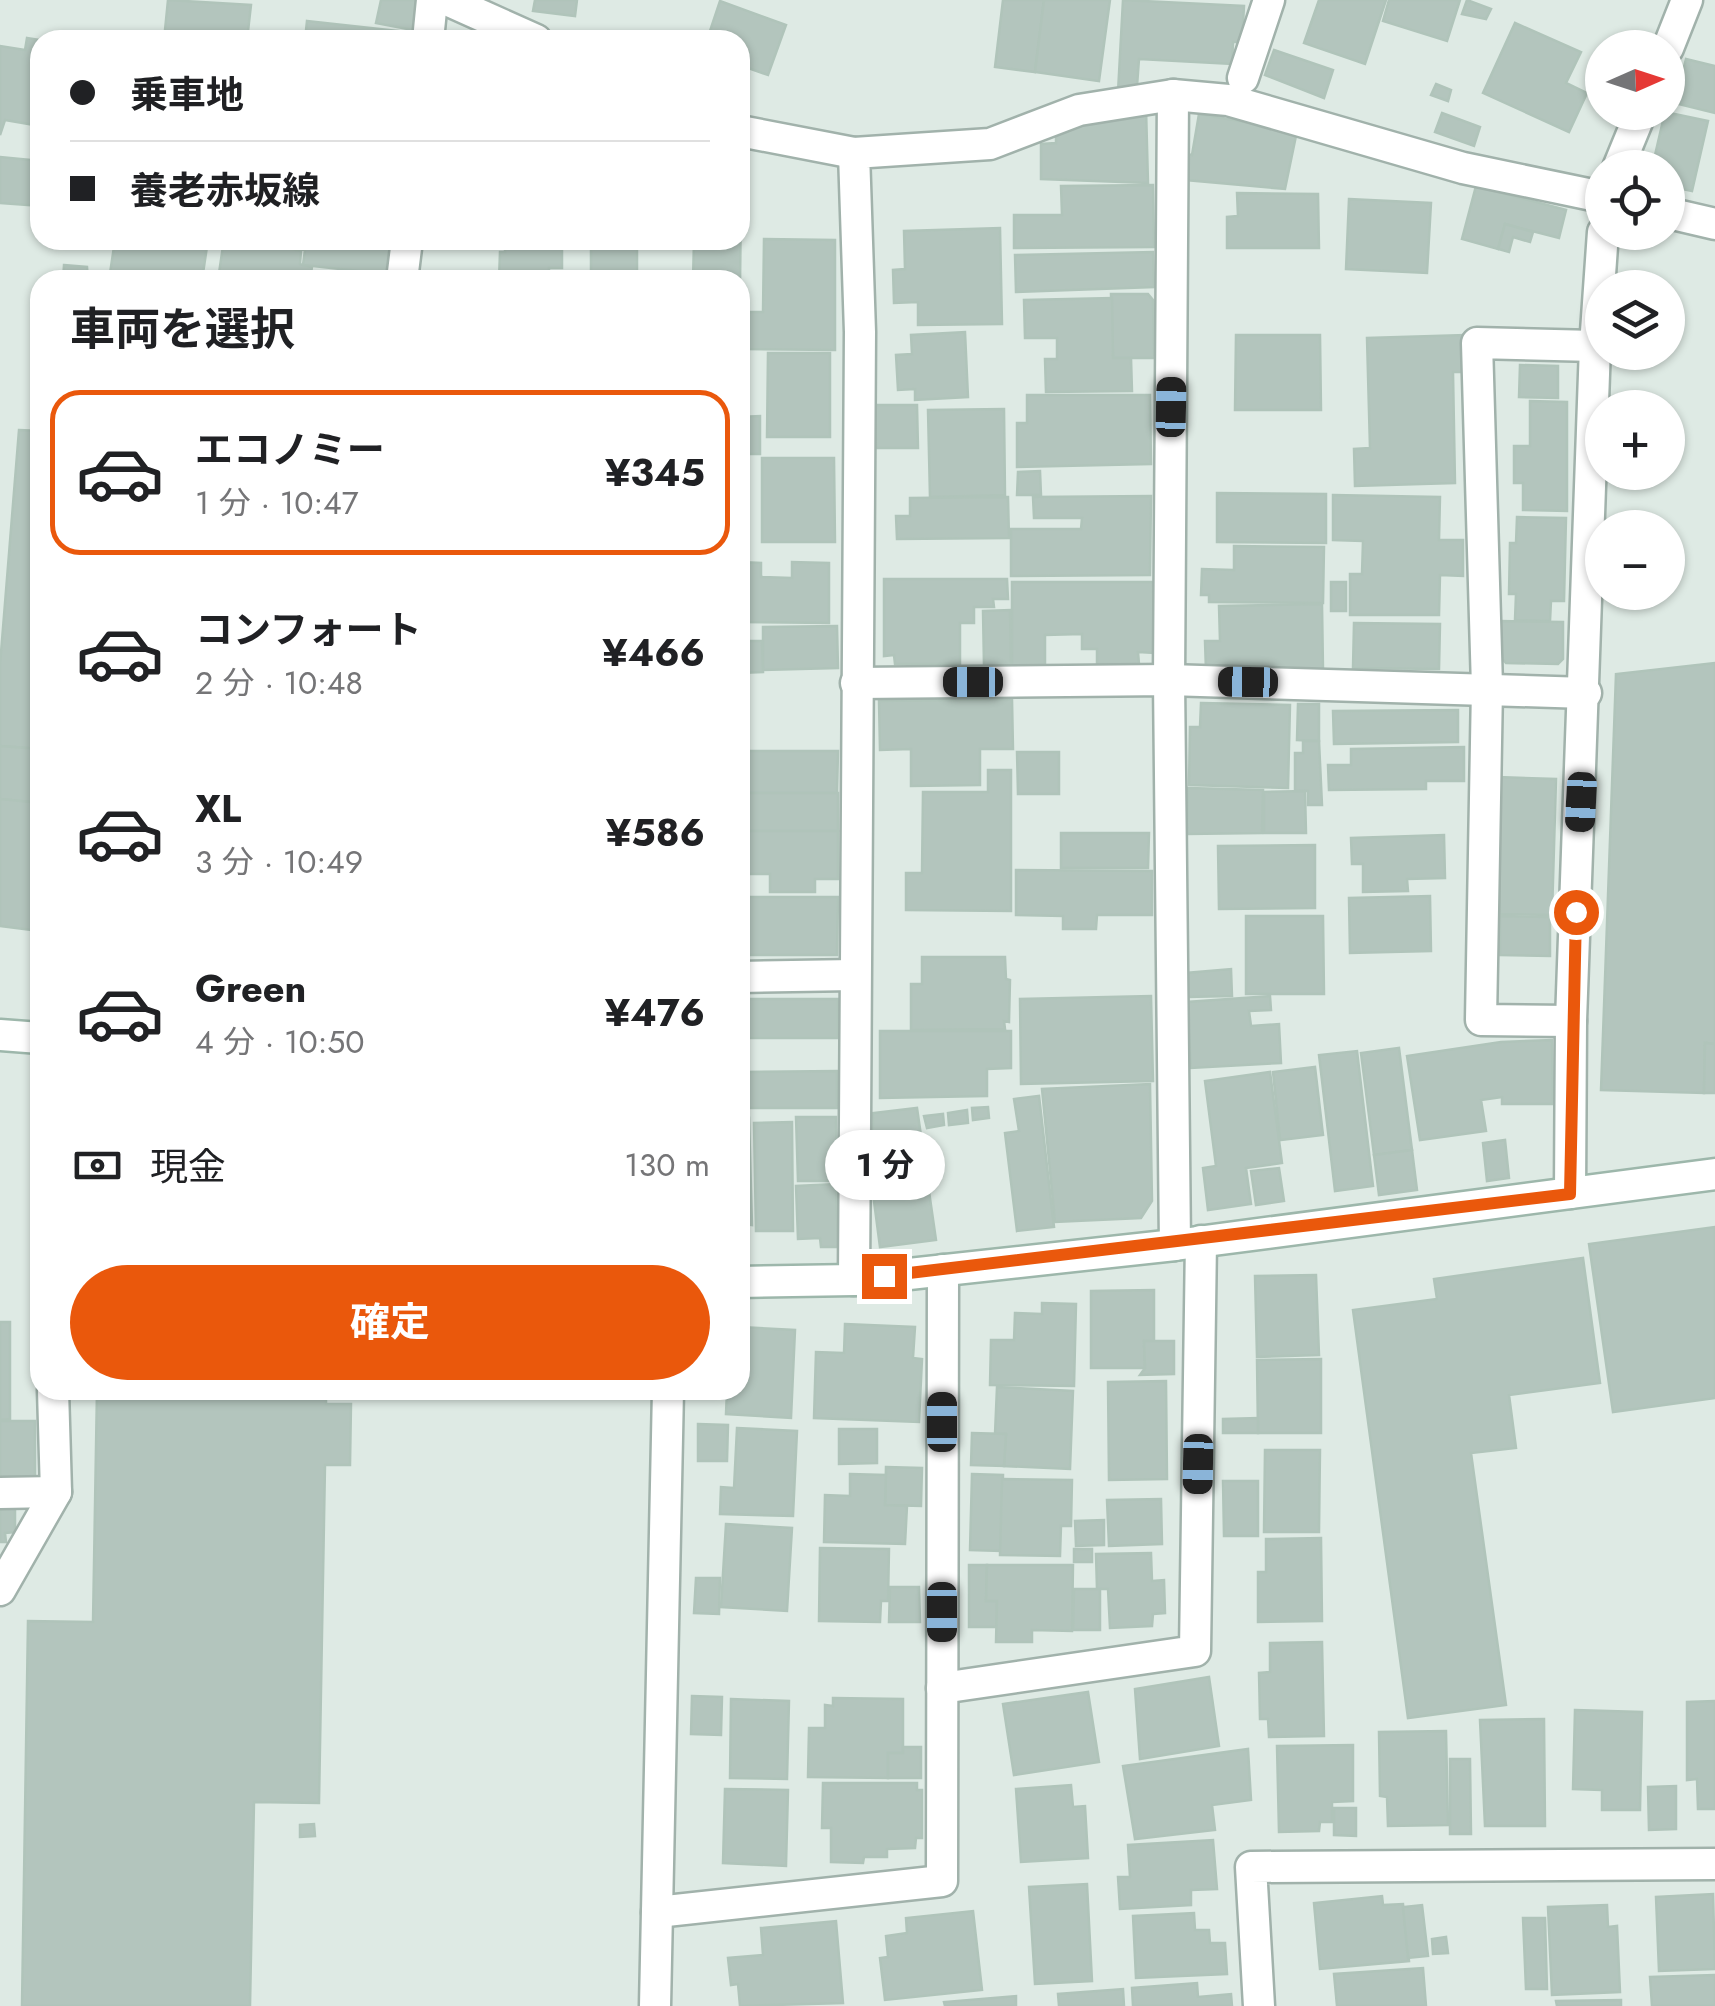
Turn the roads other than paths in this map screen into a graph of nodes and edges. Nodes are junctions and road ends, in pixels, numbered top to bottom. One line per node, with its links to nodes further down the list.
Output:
1 (432, 0): 5 (street)
2 (447, 0): 6 (street)
3 (1269, 0): 8 (street)
4 (1687, 0): 7 (street)
5 (429, 30)
6 (514, 30)
7 (1675, 30)
8 (1243, 78)
9 (1173, 95): 11 (street); 12 (street); 17 (street)
10 (750, 133): 11 (street)
11 (854, 153): 18 (street)
12 (1585, 194)
13 (1685, 216): 14 (street)
14 (1715, 224)
15 (1585, 346): 19 (street)
16 (1593, 370): 20 (street)
17 (1168, 680): 18 (street); 19 (street); 28 (street)
18 (856, 683): 21 (street)
19 (1487, 687): 20 (street); 23 (street)
20 (1586, 693): 23 (street)
21 (854, 975): 22 (street); 30 (street)
22 (750, 978)
23 (1571, 1021): 27 (street)
24 (0, 1036): 25 (street)
25 (30, 1038)
26 (1715, 1174): 27 (street)
27 (1570, 1194): 28 (street)
28 (1188, 1243): 29 (street); 37 (street)
29 (943, 1270): 30 (street); 37 (street)
30 (854, 1280): 31 (street)
31 (750, 1282)
32 (53, 1400): 34 (street)
33 (668, 1400): 39 (street)
34 (56, 1492): 35 (street); 36 (street)
35 (0, 1493)
36 (0, 1590)
37 (942, 1688): 39 (street)
38 (1715, 1864): 41 (street)
39 (656, 1912): 40 (street)
40 (656, 2006)
41 (1259, 2006)

